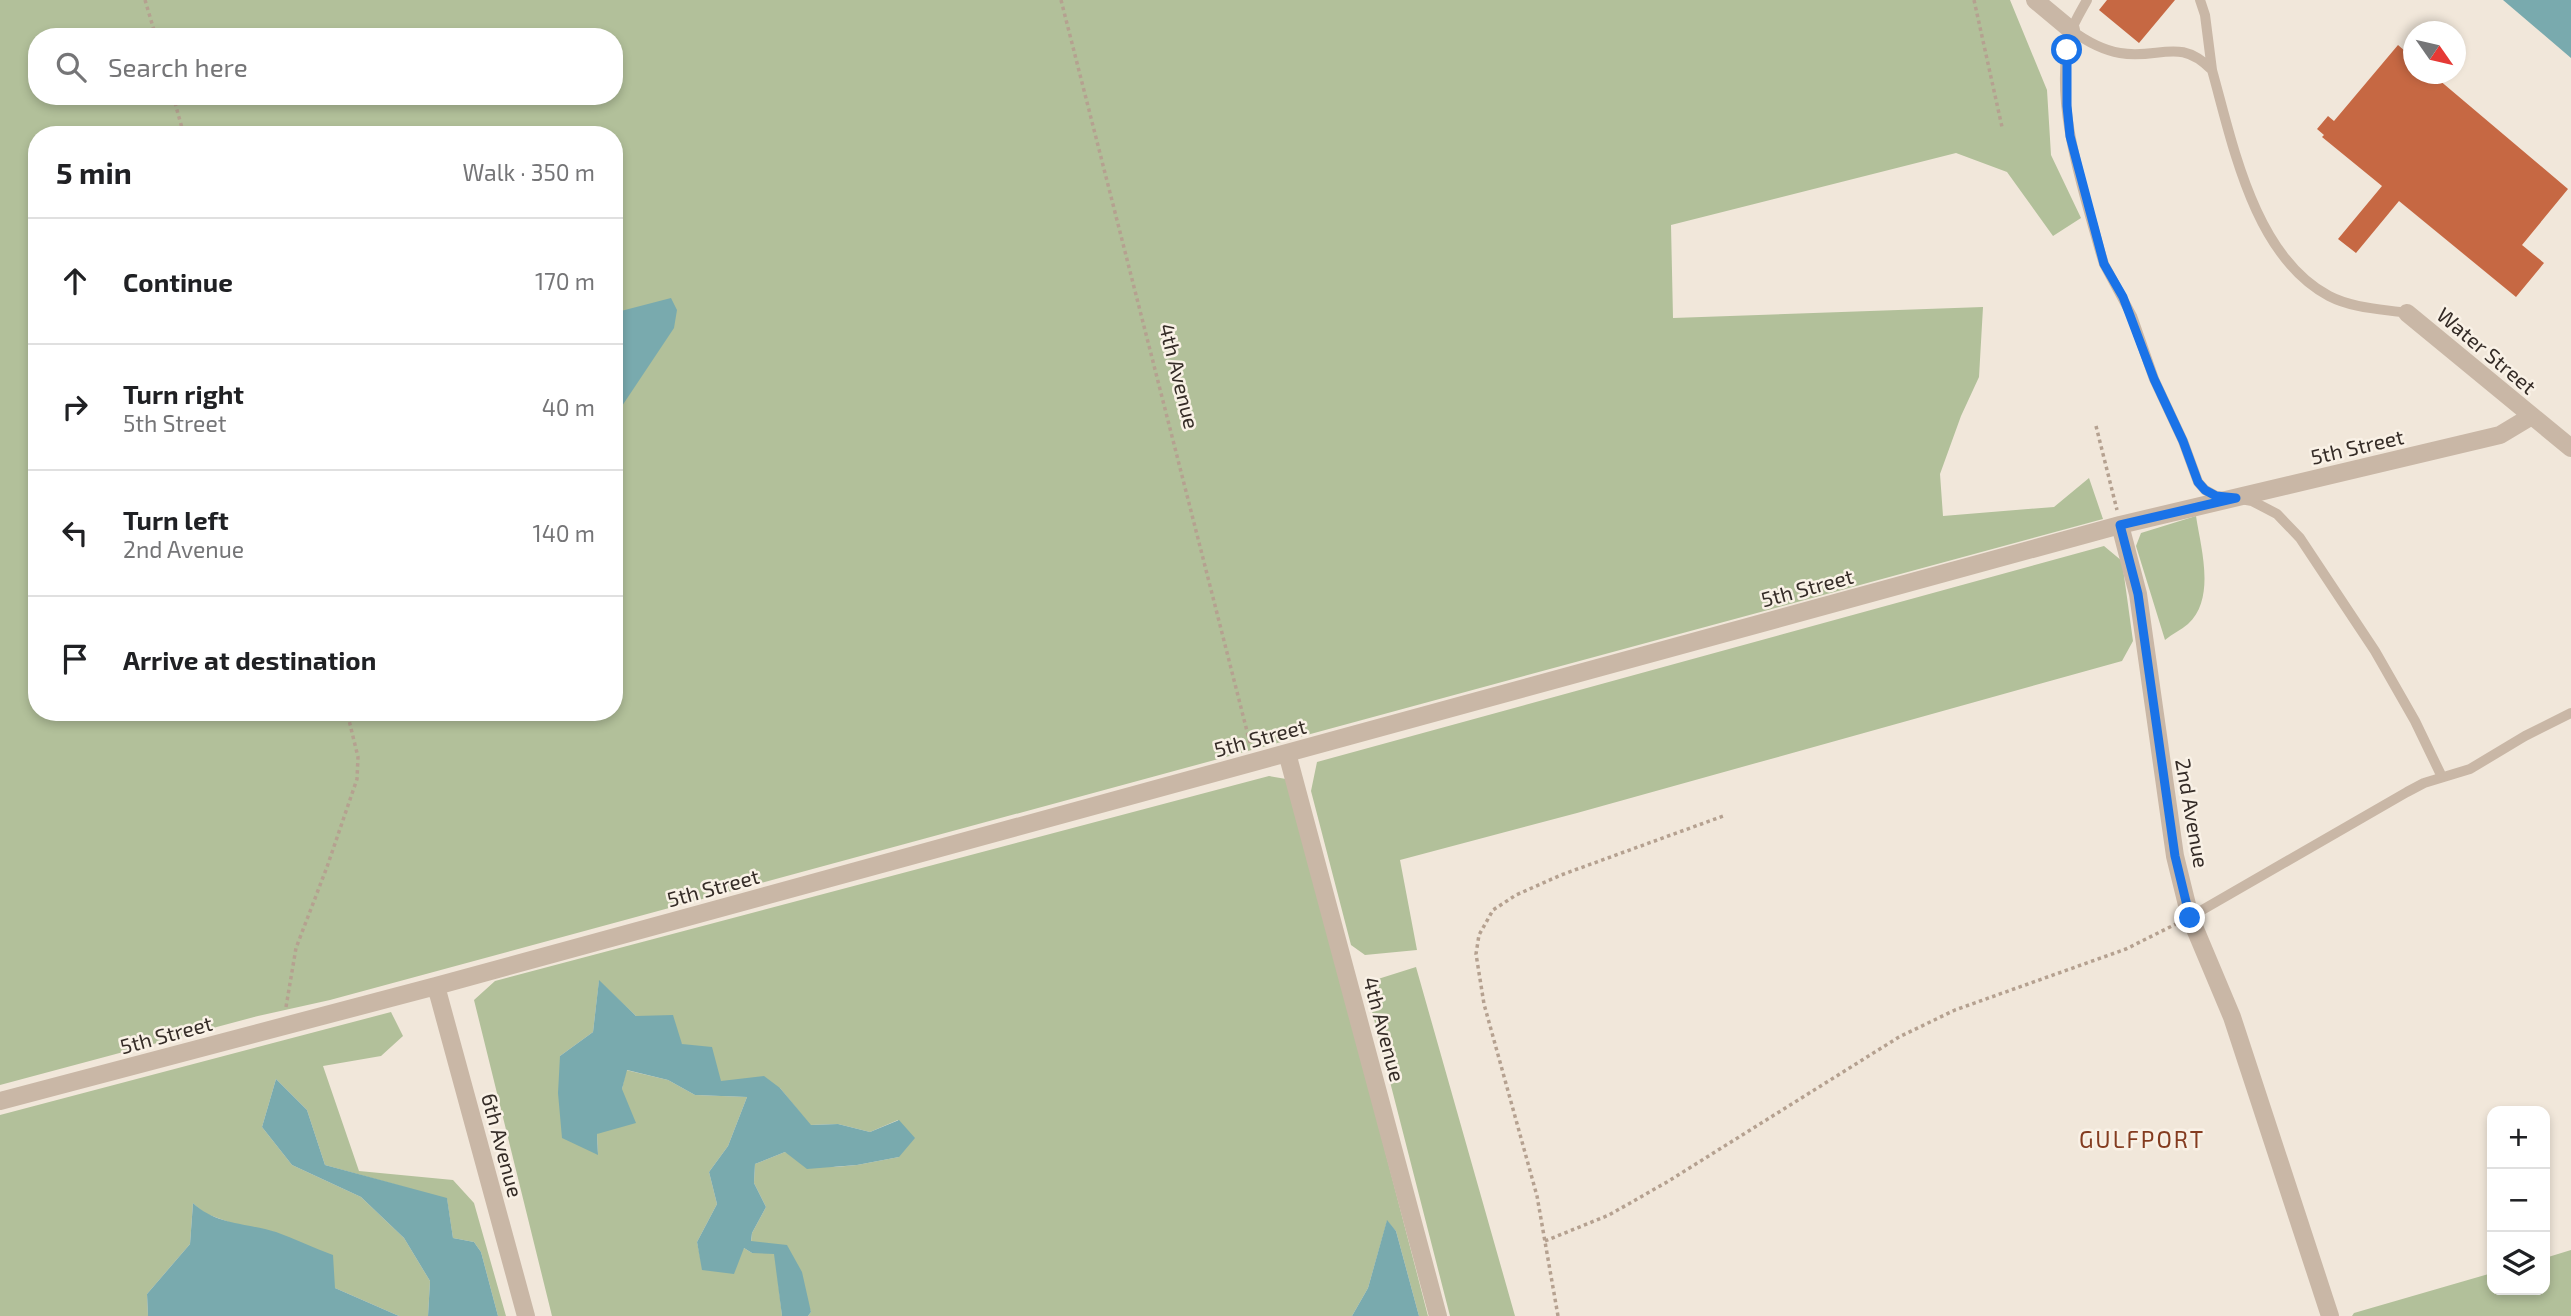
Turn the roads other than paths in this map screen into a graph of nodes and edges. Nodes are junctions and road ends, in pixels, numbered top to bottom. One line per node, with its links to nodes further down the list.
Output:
1 (2035, 0): 4 (street)
2 (2087, 0): 4 (lane)
3 (2200, 0): 5 (lane)
4 (2071, 30): 5 (lane); 9 (lane)
5 (2212, 70): 6 (lane)
6 (2407, 313): 7 (street, Water Street)
7 (2530, 417): 8 (street, Water Street); 9 (street, 5th Street)
8 (2571, 448)
9 (2236, 498): 10 (street, 5th Street); 13 (lane)
10 (2120, 525): 12 (street, 5th Street); 14 (street, 2nd Avenue)
11 (2571, 713): 13 (lane)
12 (1287, 753): 15 (street, 5th Street); 18 (street, 4th Avenue)
13 (2442, 777): 14 (lane)
14 (2190, 918): 19 (street, 2nd Avenue)
15 (436, 986): 16 (street, 5th Street); 17 (street, 6th Avenue)
16 (0, 1101)
17 (526, 1316)
18 (1438, 1316)
19 (2330, 1316)

